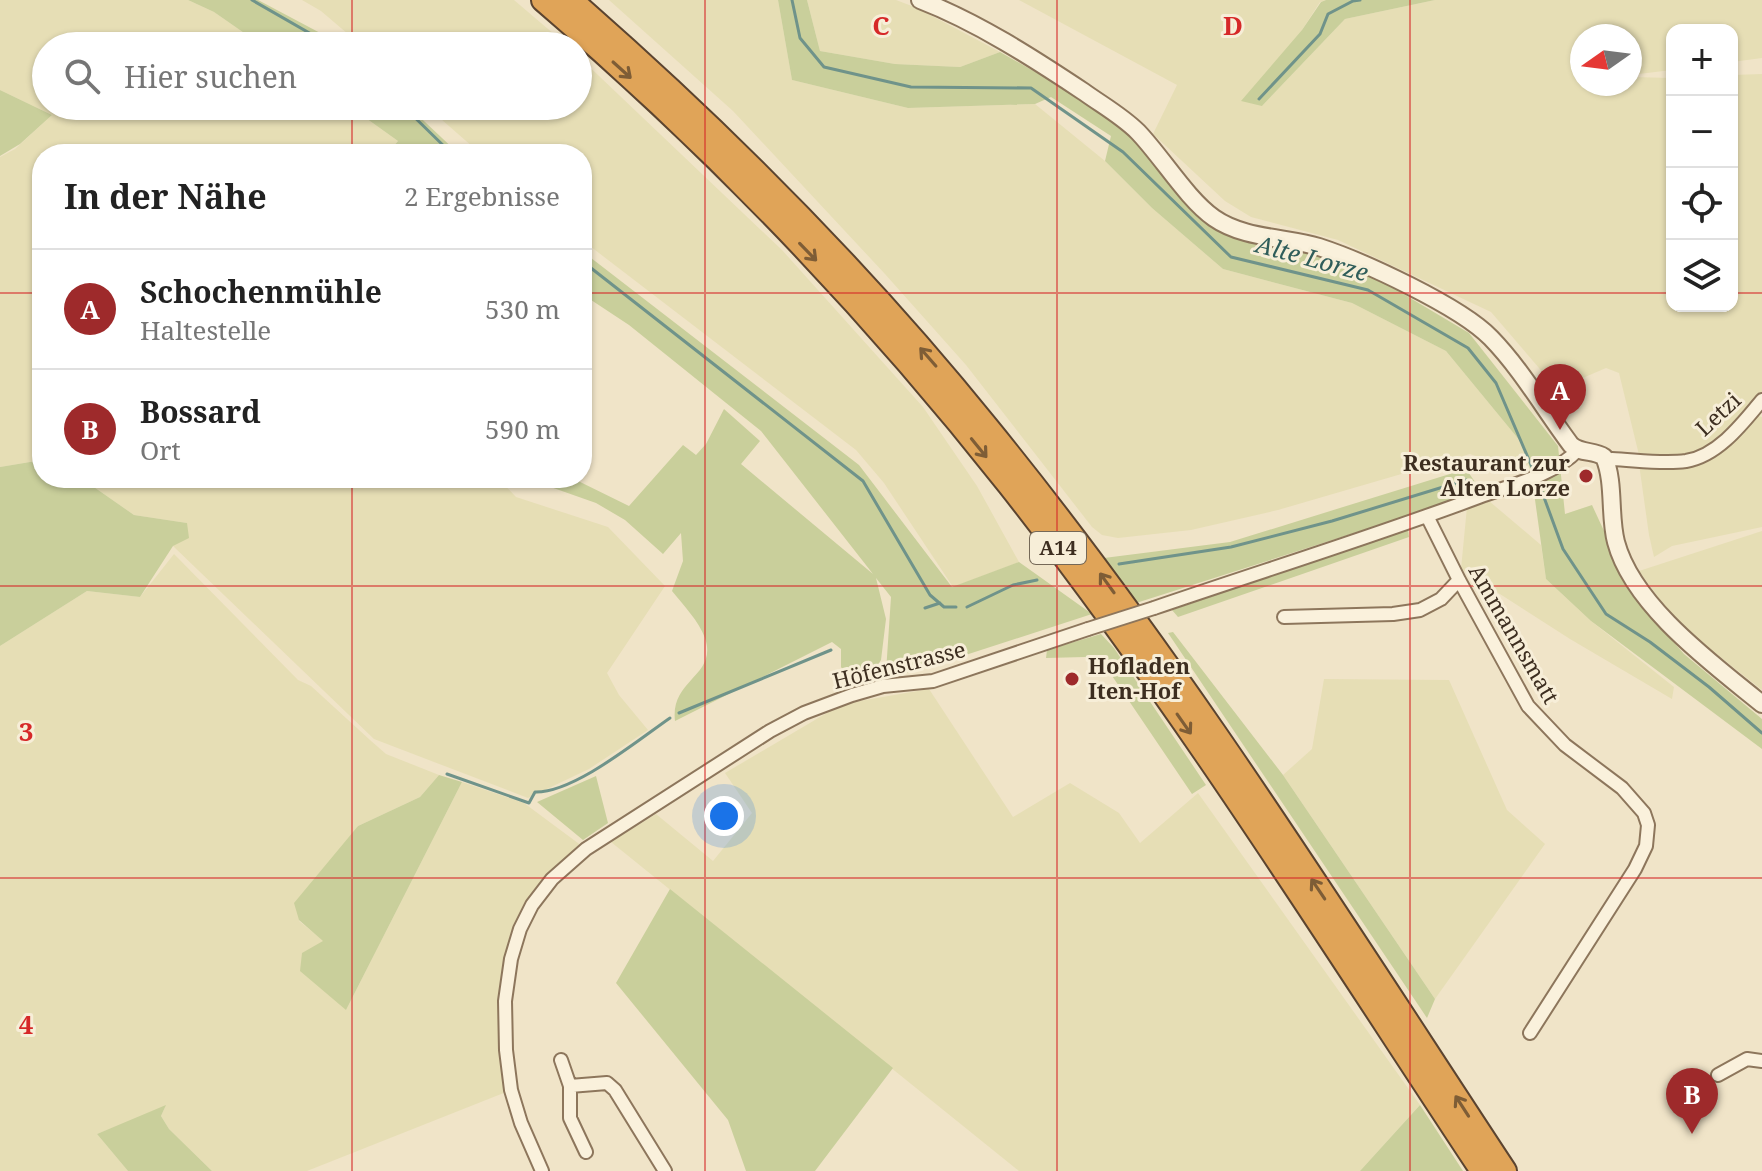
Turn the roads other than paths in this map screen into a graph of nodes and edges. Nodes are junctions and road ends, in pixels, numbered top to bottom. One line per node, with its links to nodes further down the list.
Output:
1 (543, 0): 4 (highway, A14, one-way to 4)
2 (571, 0): 22 (highway, A14, one-way to 2)
3 (920, 0): 7 (street)
4 (579, 32)
5 (592, 43): 21 (highway, A14, one-way to 21)
6 (1762, 400): 8 (street, Letzi)
7 (1578, 450): 8 (street); 9 (street, Höfenstrasse)
8 (1606, 461): 12 (street)
9 (1427, 516): 10 (street, Ammannsmatt); 19 (street, Höfenstrasse, bridge)
10 (1459, 580): 11 (street); 13 (street, Ammannsmatt)
11 (1284, 617)
12 (1762, 704)
13 (1530, 1033)
14 (561, 1060): 17 (street)
15 (1762, 1061): 16 (street)
16 (1718, 1075)
17 (570, 1086): 18 (street); 20 (street)
18 (586, 1152)
19 (542, 1171)
20 (665, 1171)
21 (1482, 1171)
22 (1505, 1171)

